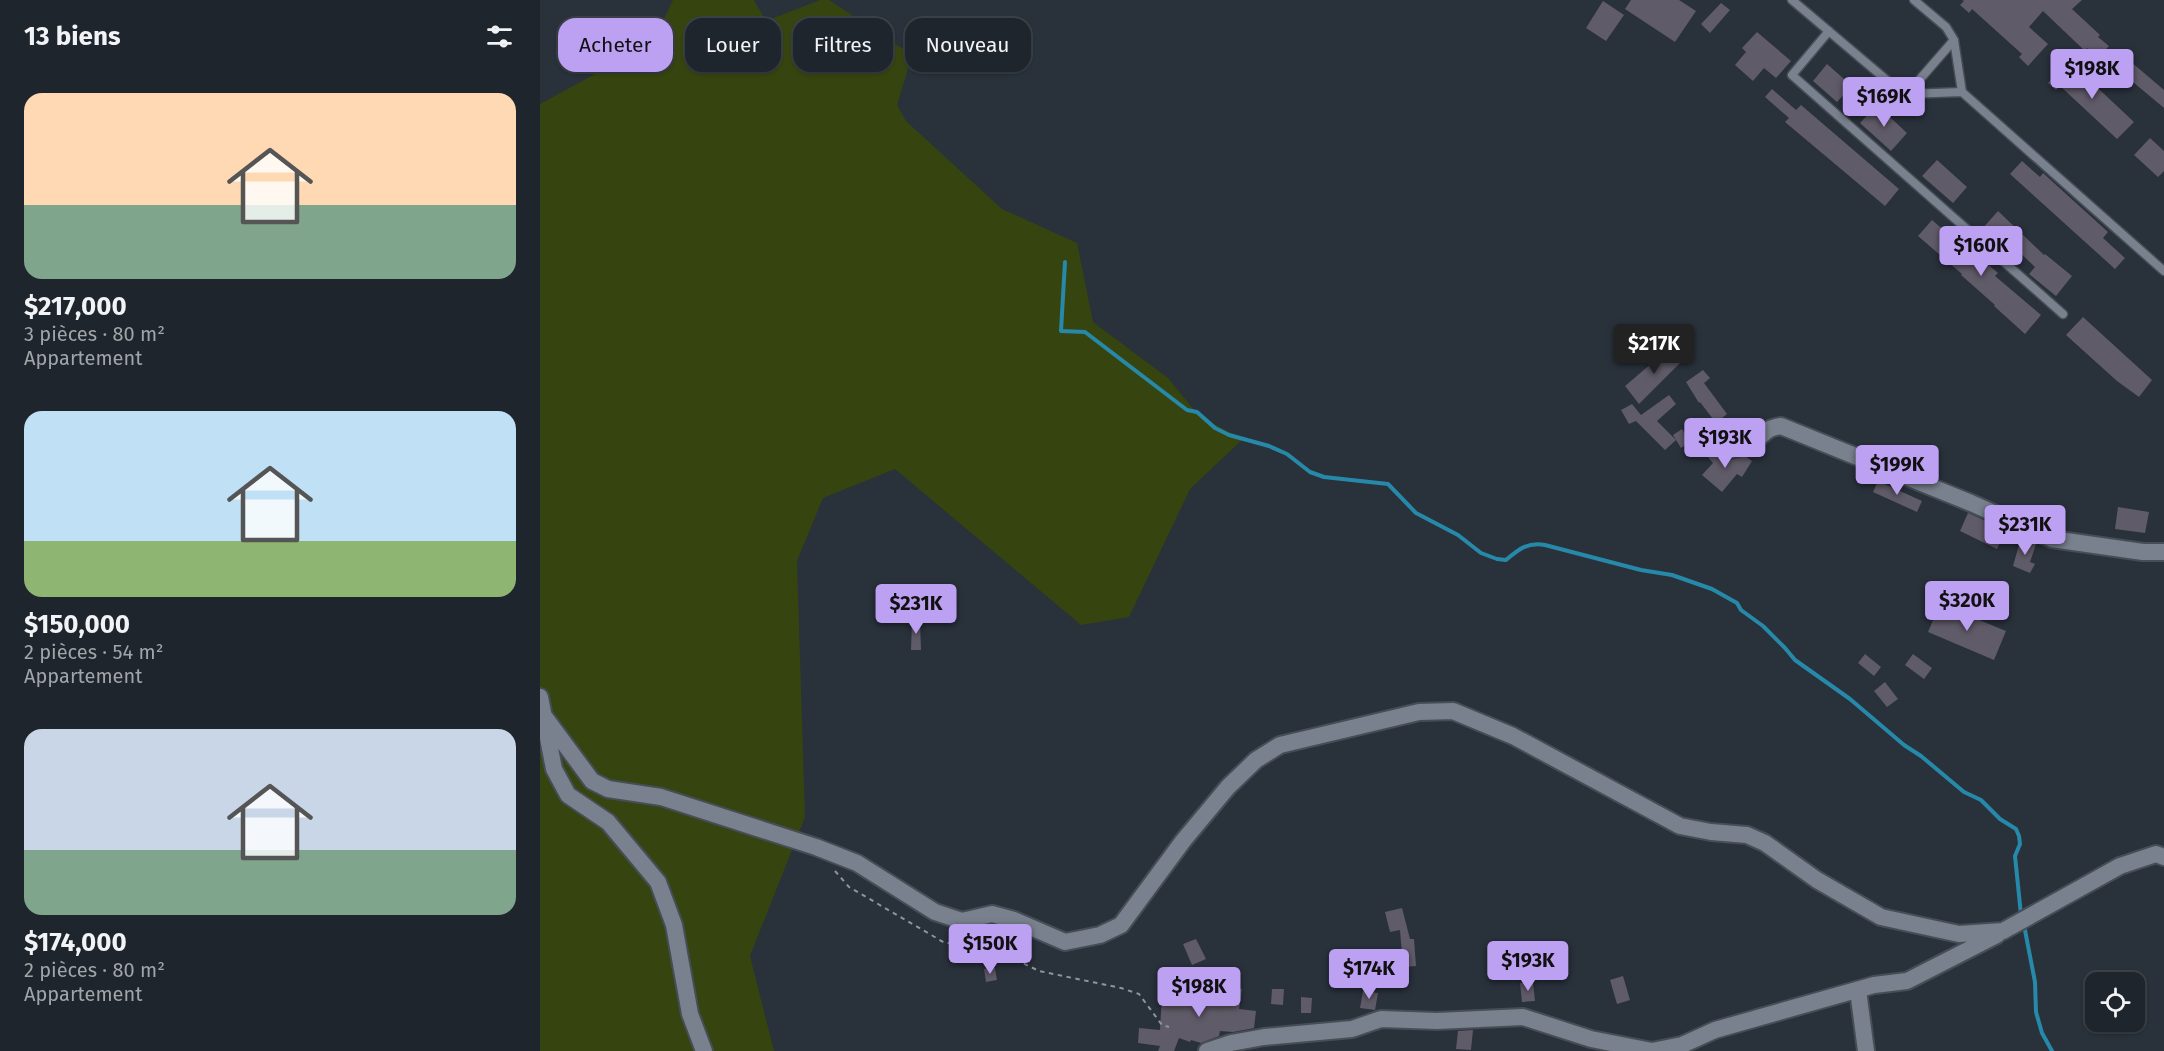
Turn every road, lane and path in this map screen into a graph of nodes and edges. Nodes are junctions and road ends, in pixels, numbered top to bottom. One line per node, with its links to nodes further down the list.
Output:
1 (1792, 0): 3 (lane)
2 (1914, 0): 4 (lane)
3 (1829, 31): 6 (lane); 8 (lane)
4 (1954, 39): 5 (lane); 6 (lane)
5 (1962, 92): 6 (lane); 7 (lane)
6 (1907, 94)
7 (2164, 271)
8 (2064, 314)
9 (1731, 450): 10 (street)
10 (2164, 552)
11 (541, 703): 14 (street); 17 (street)
12 (2161, 853): 14 (street)
13 (833, 868): 16 (path)
14 (2003, 931): 15 (street)
15 (1858, 990): 19 (street); 20 (street)
16 (1169, 1027)
17 (704, 1051)
18 (1207, 1051): 19 (street)
19 (1652, 1051)
20 (1866, 1051)

